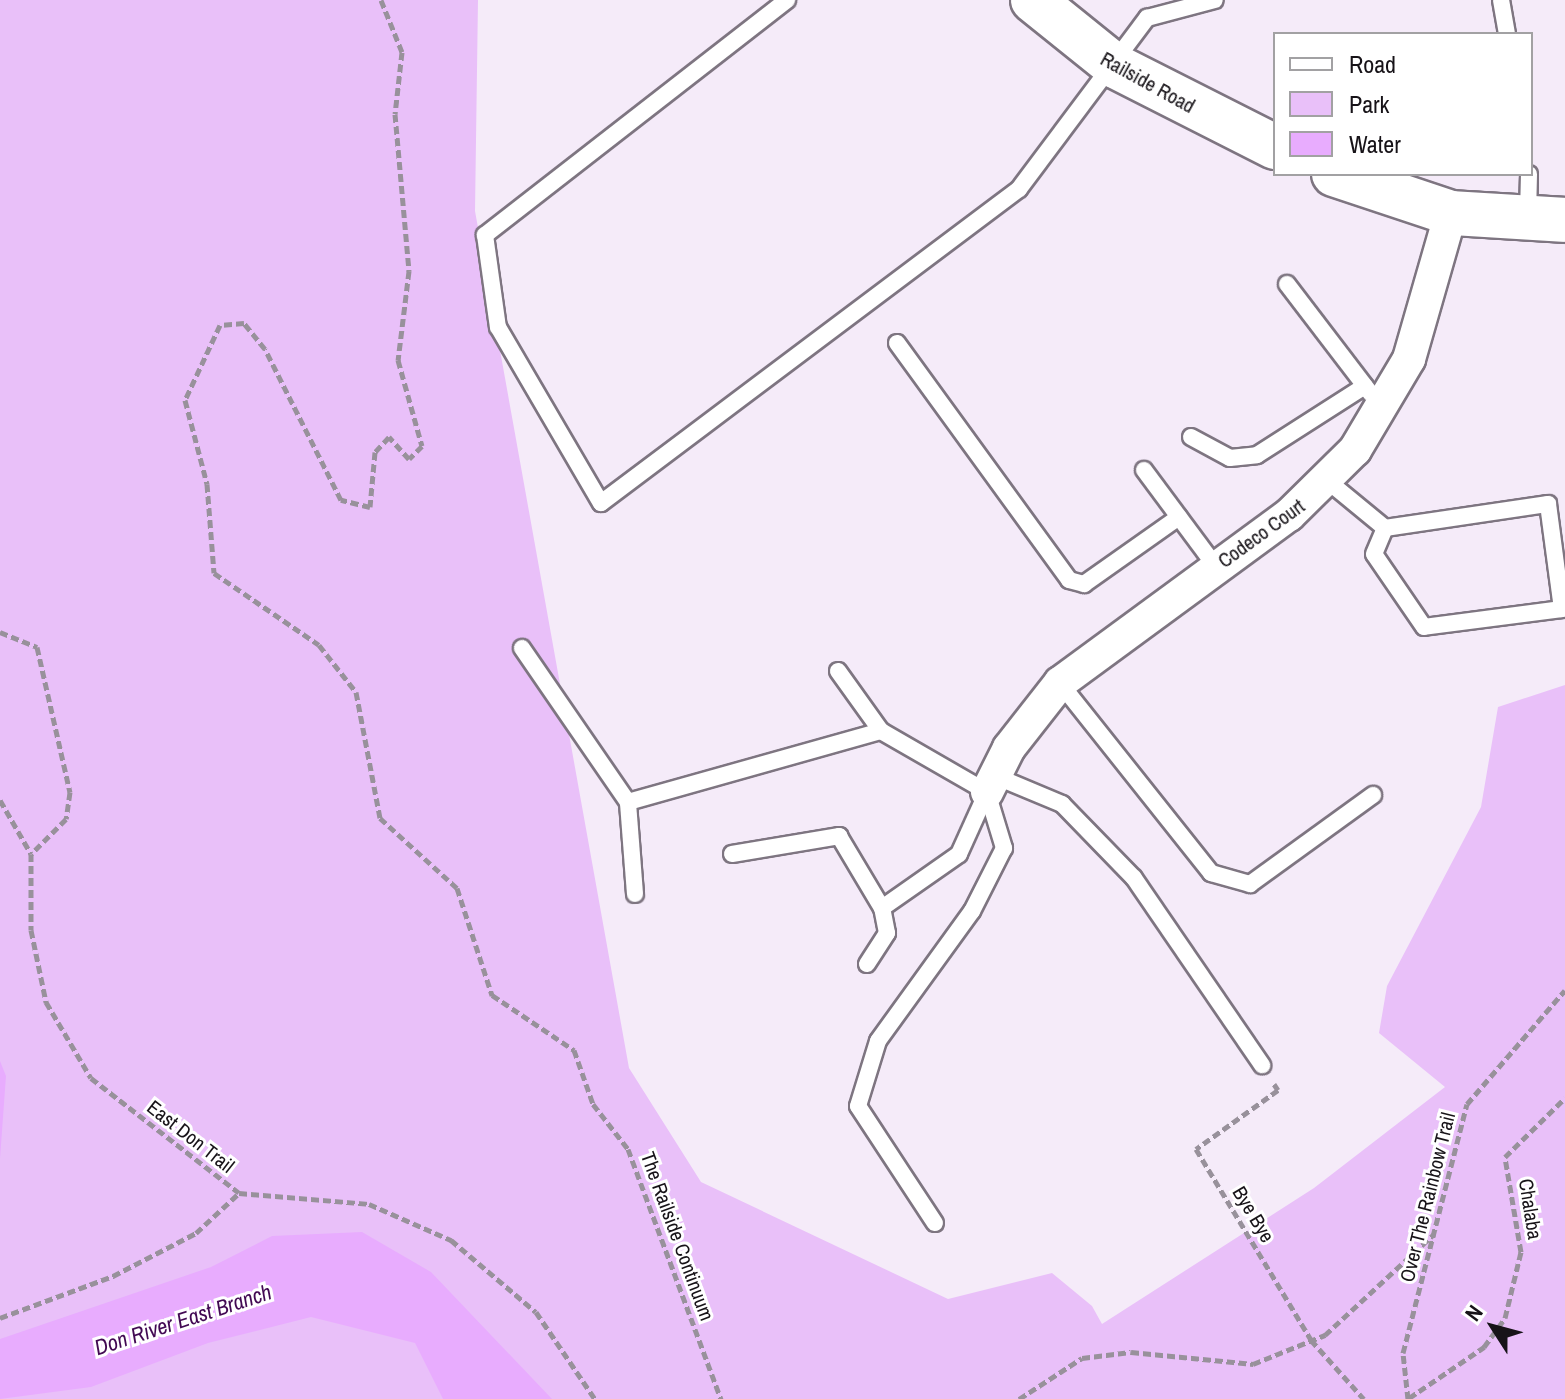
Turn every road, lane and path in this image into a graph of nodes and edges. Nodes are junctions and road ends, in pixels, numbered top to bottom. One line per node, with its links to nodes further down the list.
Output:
1 (381, 0): 45 (path, The Railside Continuum)
2 (787, 0): 7 (lane)
3 (1033, 0): 7 (street, Railside Road)
4 (1215, 0): 7 (lane)
5 (1501, 0): 6 (lane)
6 (1507, 32)
7 (1115, 66): 8 (street, Railside Road)
8 (1273, 146)
9 (1340, 176): 11 (street)
10 (1530, 176): 12 (lane)
11 (1451, 213): 12 (street); 15 (street, Codeco Court)
12 (1546, 220)
13 (1287, 284): 15 (lane)
14 (897, 343): 19 (lane)
15 (1374, 397): 16 (lane); 18 (street, Codeco Court)
16 (1191, 437)
17 (1144, 470): 19 (lane)
18 (1329, 482): 20 (lane); 21 (street, Codeco Court)
19 (1179, 517): 21 (lane)
20 (1385, 528): 20 (lane)
21 (1216, 567): 25 (street, Codeco Court)
22 (0, 632): 31 (path)
23 (522, 648): 30 (lane)
24 (838, 671): 26 (lane)
25 (1060, 683): 27 (street, Codeco Court); 28 (lane)
26 (881, 731): 27 (lane); 30 (lane)
27 (991, 784): 34 (lane); 37 (lane); 40 (lane)
28 (1373, 795)
29 (0, 800): 31 (path, East Don Trail)
30 (628, 802): 33 (lane)
31 (31, 854): 39 (path, East Don Trail)
32 (732, 854): 34 (lane)
33 (635, 894)
34 (882, 908): 35 (lane)
35 (867, 964)
36 (1565, 990): 41 (path, Over The Rainbow Trail)
37 (1262, 1065): 43 (path, Bye Bye)
38 (1565, 1098): 48 (path, Chalaba)
39 (239, 1193): 42 (path); 44 (path, East Don Trail)
40 (935, 1223)
41 (1434, 1234): 43 (path); 48 (path, Over The Rainbow Trail)
42 (0, 1318)
43 (1311, 1340): 46 (path); 47 (path, Bye Bye)
44 (595, 1399)
45 (721, 1399)
46 (1019, 1399)
47 (1364, 1399)
48 (1408, 1399)

